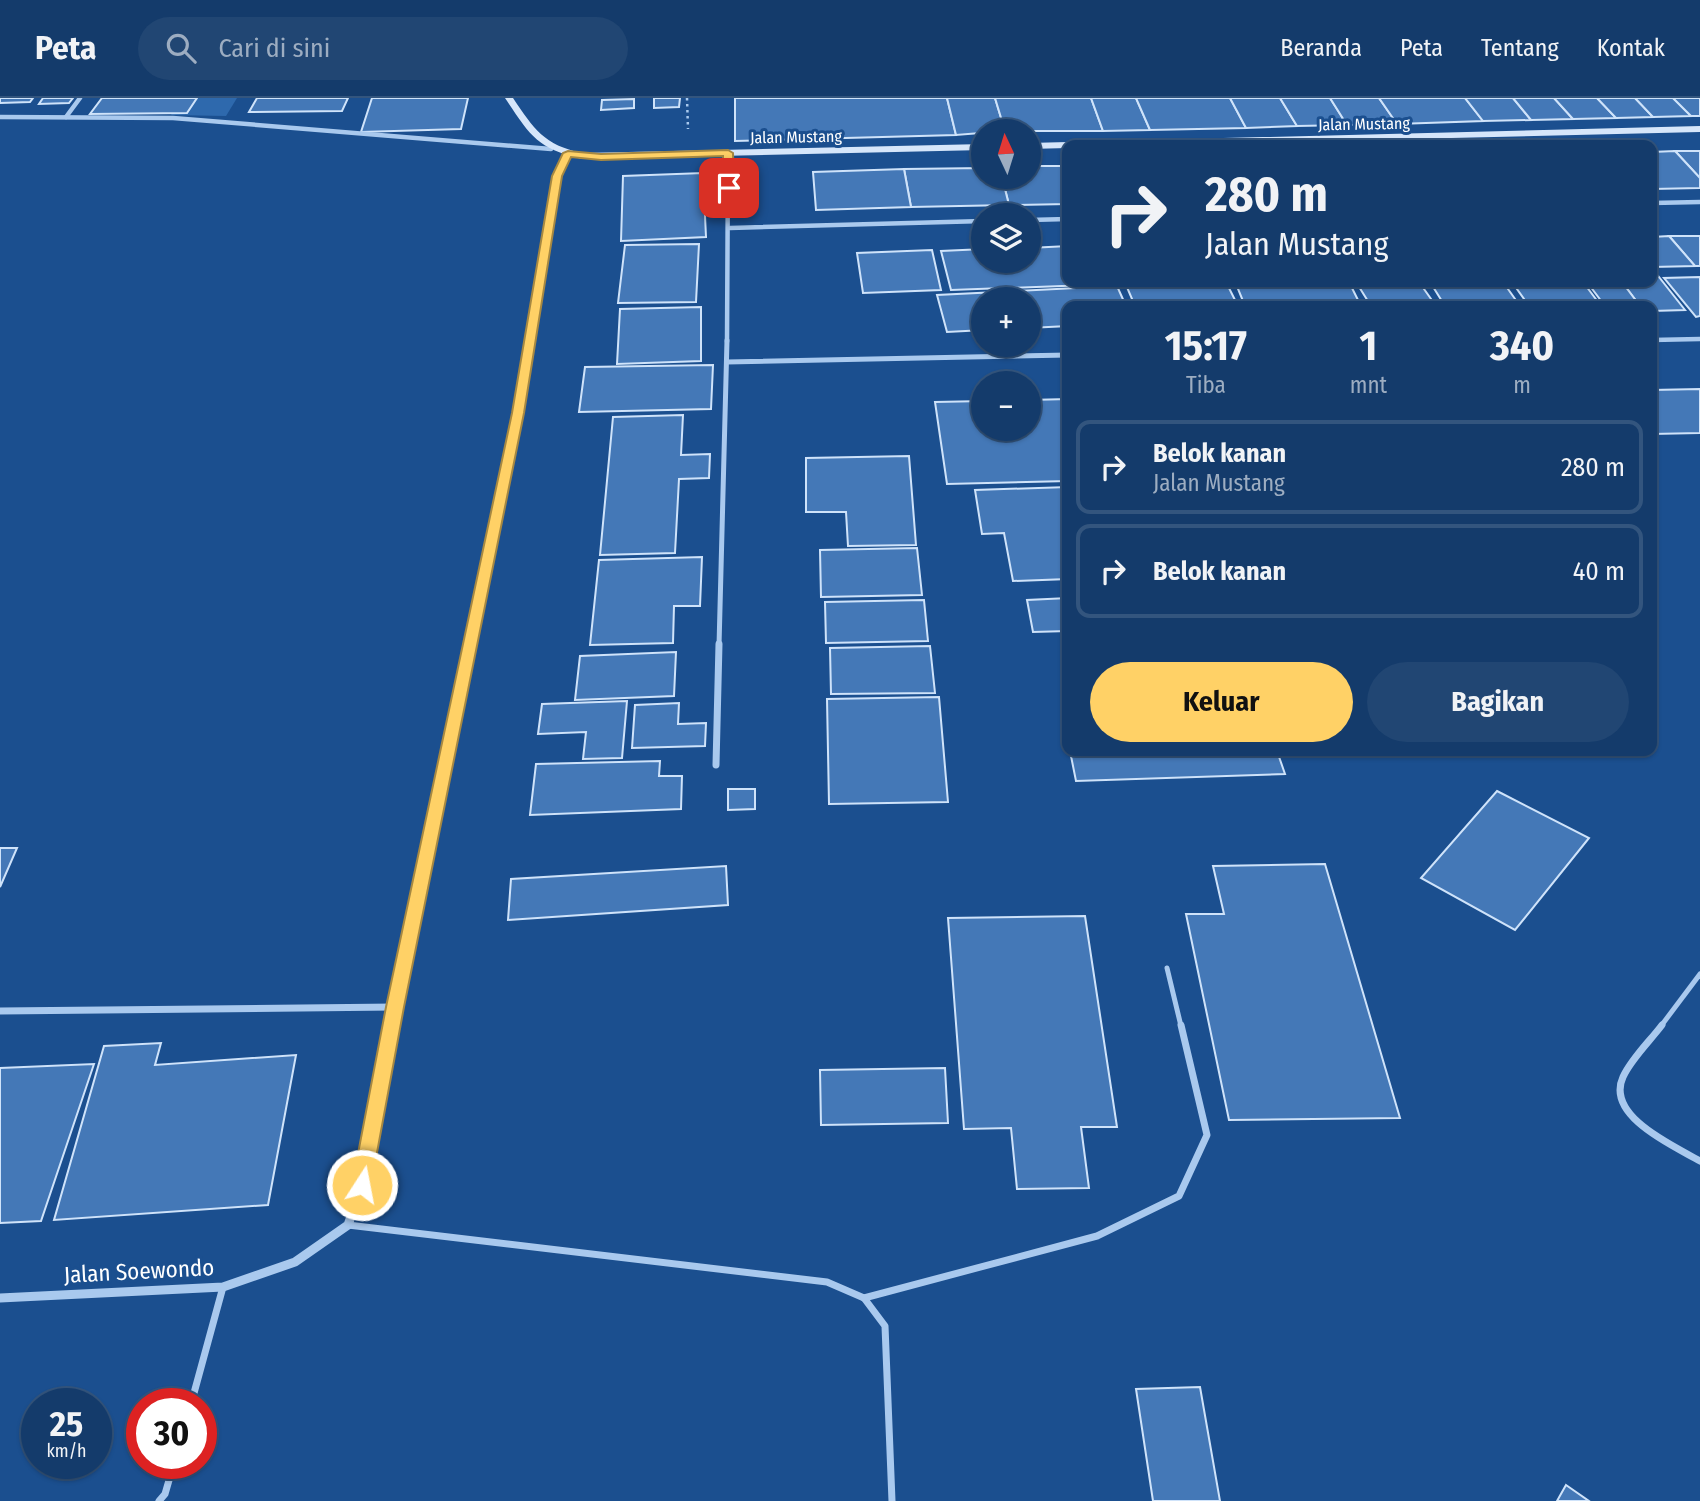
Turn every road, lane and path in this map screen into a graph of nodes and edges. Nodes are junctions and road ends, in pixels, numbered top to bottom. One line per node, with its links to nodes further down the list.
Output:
1 (80, 98): 5 (street)
2 (509, 98): 12 (main road)
3 (687, 98): 7 (path)
4 (0, 117): 5 (street)
5 (66, 117): 12 (street)
6 (1700, 129): 8 (main road, Jalan Mustang)
7 (689, 134)
8 (1266, 140)
9 (1062, 145): 10 (main road, Jalan Mustang)
10 (1041, 146)
11 (971, 147): 14 (main road, Jalan Mustang)
12 (551, 149): 13 (main road, Jalan Mustang)
13 (568, 153): 14 (main road, Jalan Mustang); 28 (street)
14 (728, 153): 20 (street)
15 (1700, 202): 16 (street)
16 (1657, 203)
17 (1062, 219): 18 (street)
18 (1041, 220)
19 (971, 221): 20 (street)
20 (730, 228): 24 (street)
21 (1700, 339): 22 (street)
22 (1657, 340)
23 (1062, 355): 24 (street)
24 (727, 362): 25 (street)
25 (716, 765)
26 (1167, 968): 34 (lane)
27 (1700, 974): 30 (lane)
28 (395, 1007): 29 (street); 31 (street)
29 (0, 1011)
30 (1700, 1161)
31 (348, 1226): 32 (street, Jalan Soewondo); 34 (lane)
32 (223, 1287): 33 (street, Jalan Soewondo); 35 (lane)
33 (0, 1298)
34 (864, 1298): 38 (lane)
35 (195, 1388)
36 (169, 1479): 37 (lane)
37 (159, 1501)
38 (892, 1501)

